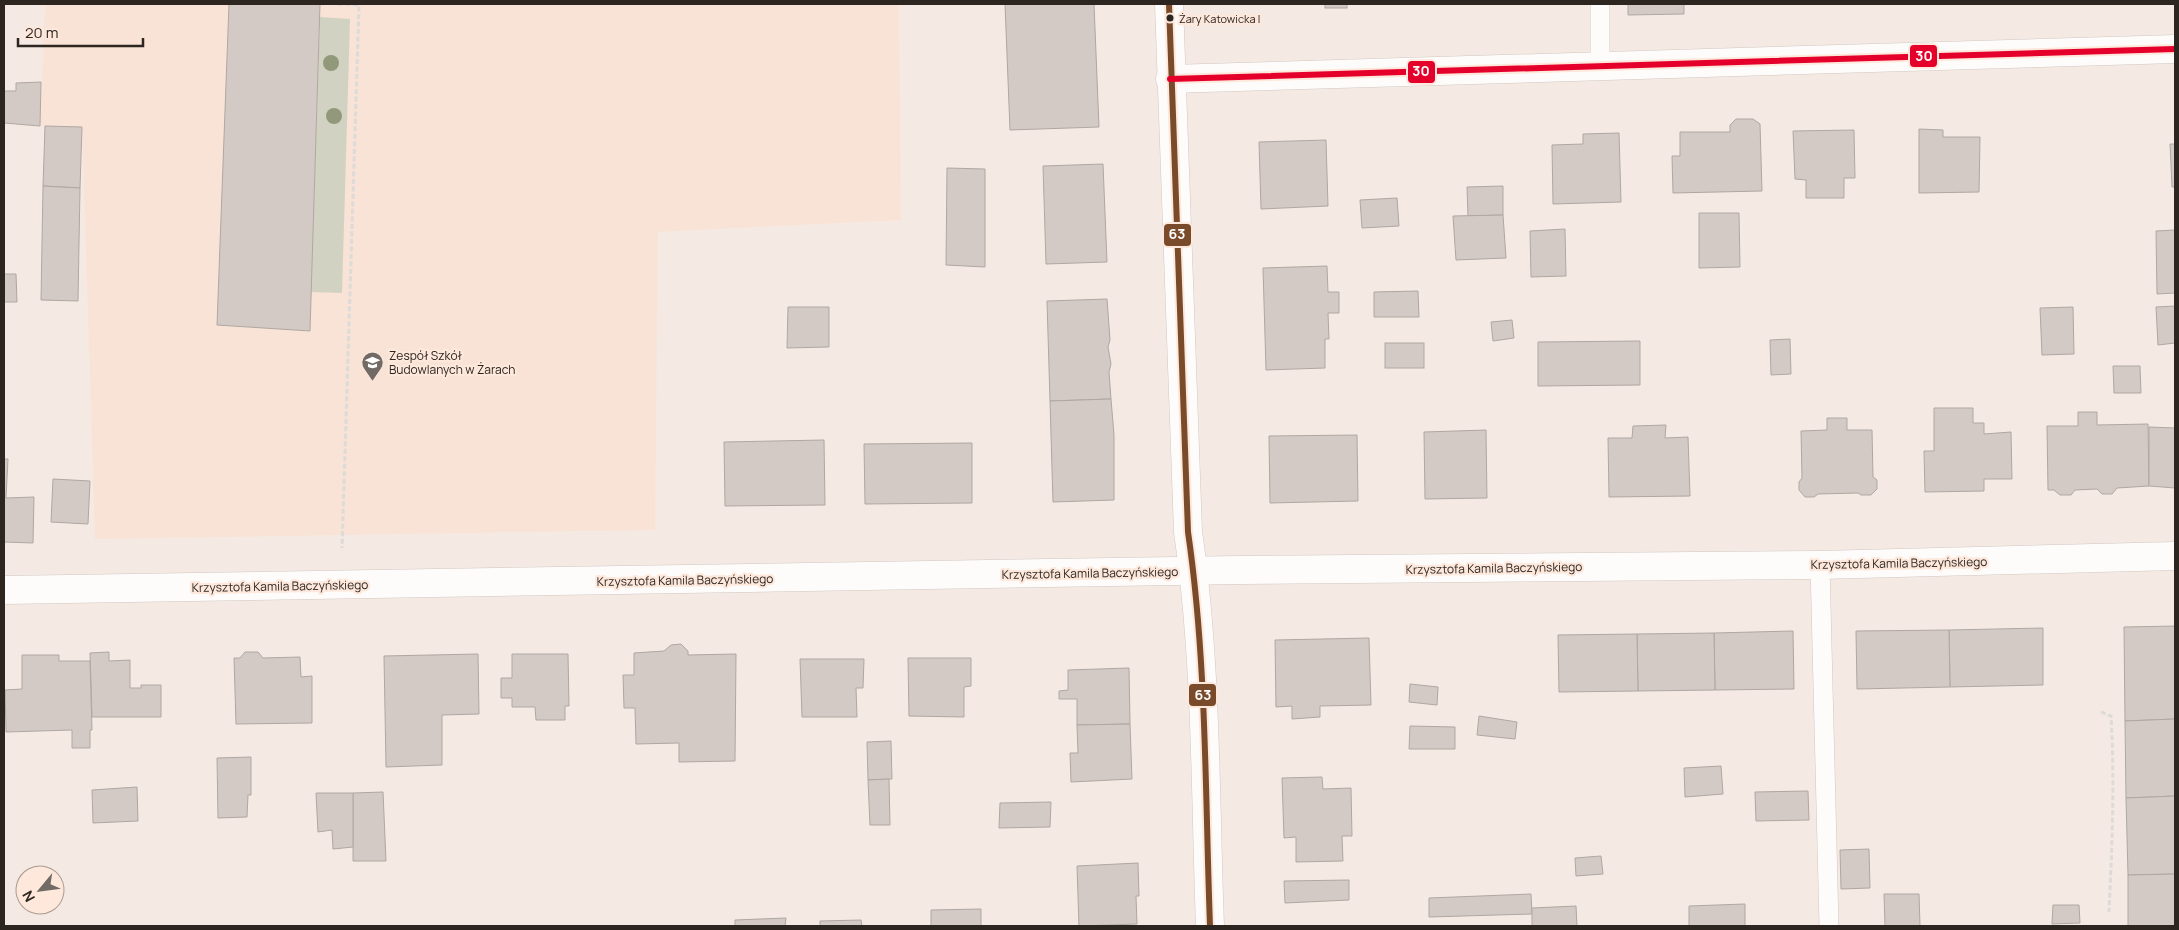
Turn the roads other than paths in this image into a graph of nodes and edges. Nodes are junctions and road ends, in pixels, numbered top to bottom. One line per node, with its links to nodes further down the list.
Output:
1 (1168, 4): 5 (street)
2 (1600, 4): 4 (lane)
3 (2175, 49): 4 (street)
4 (1600, 67): 5 (street)
5 (1170, 79): 8 (street)
6 (2175, 556): 7 (street, Krzysztofa Kamila Baczyńskiego)
7 (1820, 565): 8 (street, Krzysztofa Kamila Baczyńskiego); 11 (lane)
8 (1194, 571): 9 (street, Krzysztofa Kamila Baczyńskiego); 10 (street)
9 (4, 590)
10 (1210, 926)
11 (1829, 926)

